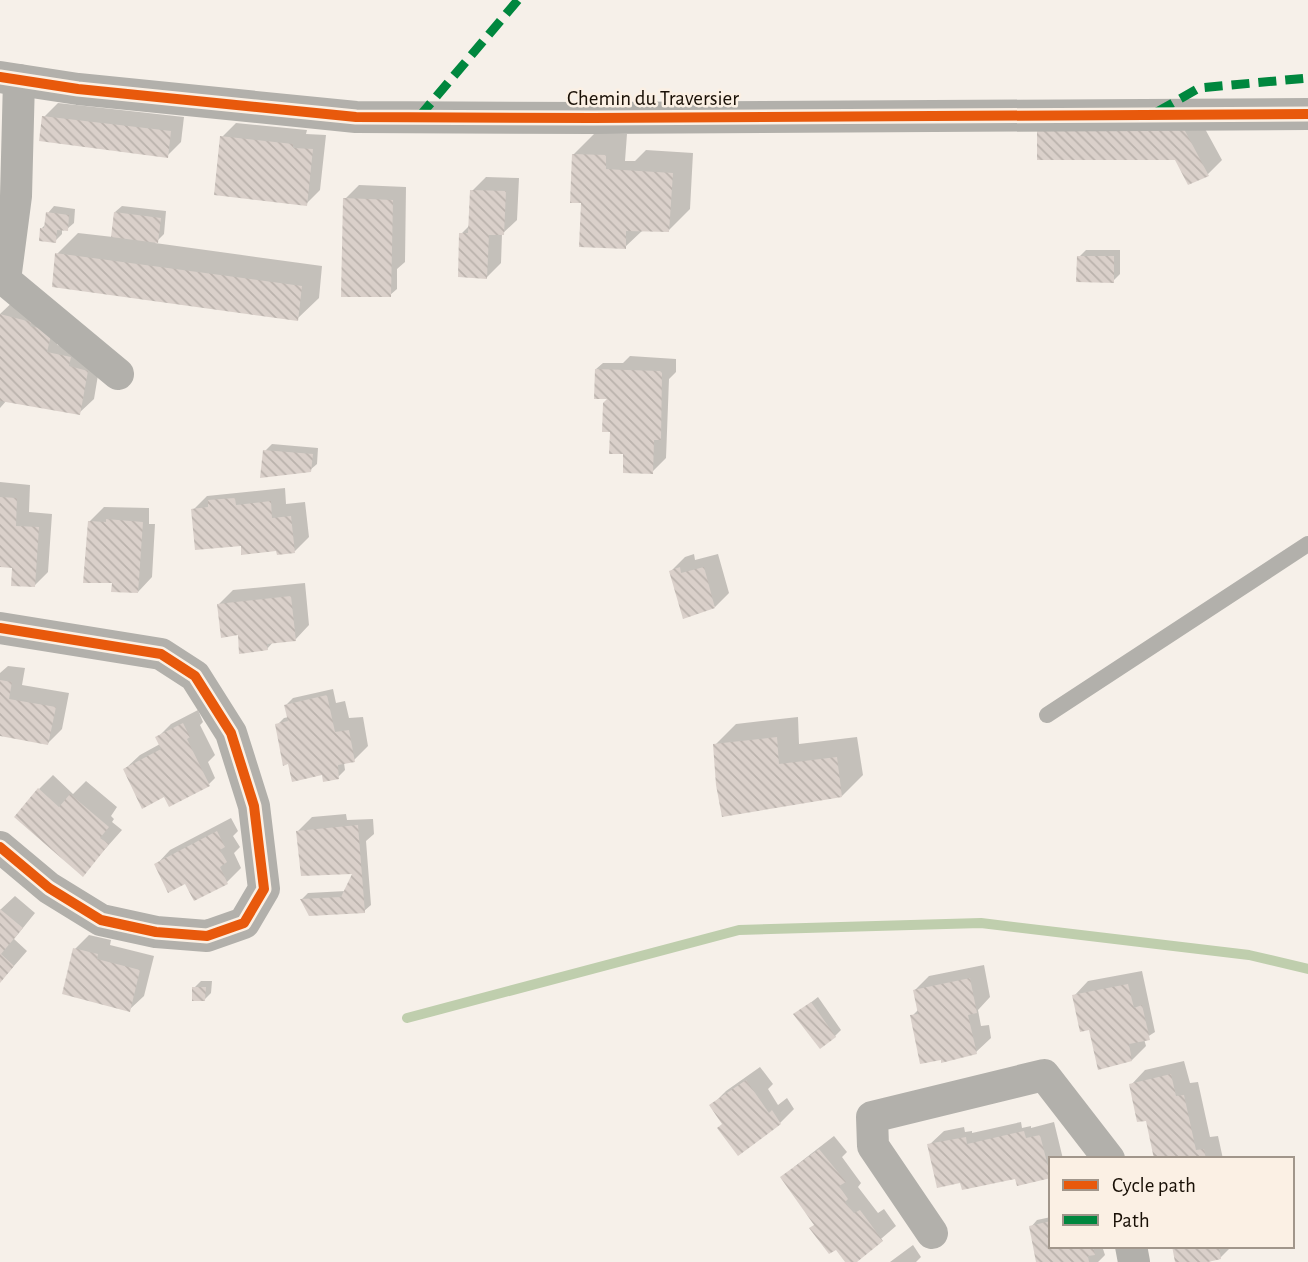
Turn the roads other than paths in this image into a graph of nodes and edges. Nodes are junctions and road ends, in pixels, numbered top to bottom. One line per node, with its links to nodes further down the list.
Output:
1 (9, 79): 2 (street, Chemin du Traversier); 3 (street)
2 (1308, 114)
3 (118, 373)
4 (1308, 544): 6 (lane)
5 (0, 628): 7 (street)
6 (1046, 715)
7 (0, 847)
8 (1106, 1157): 9 (street)
9 (932, 1233)

